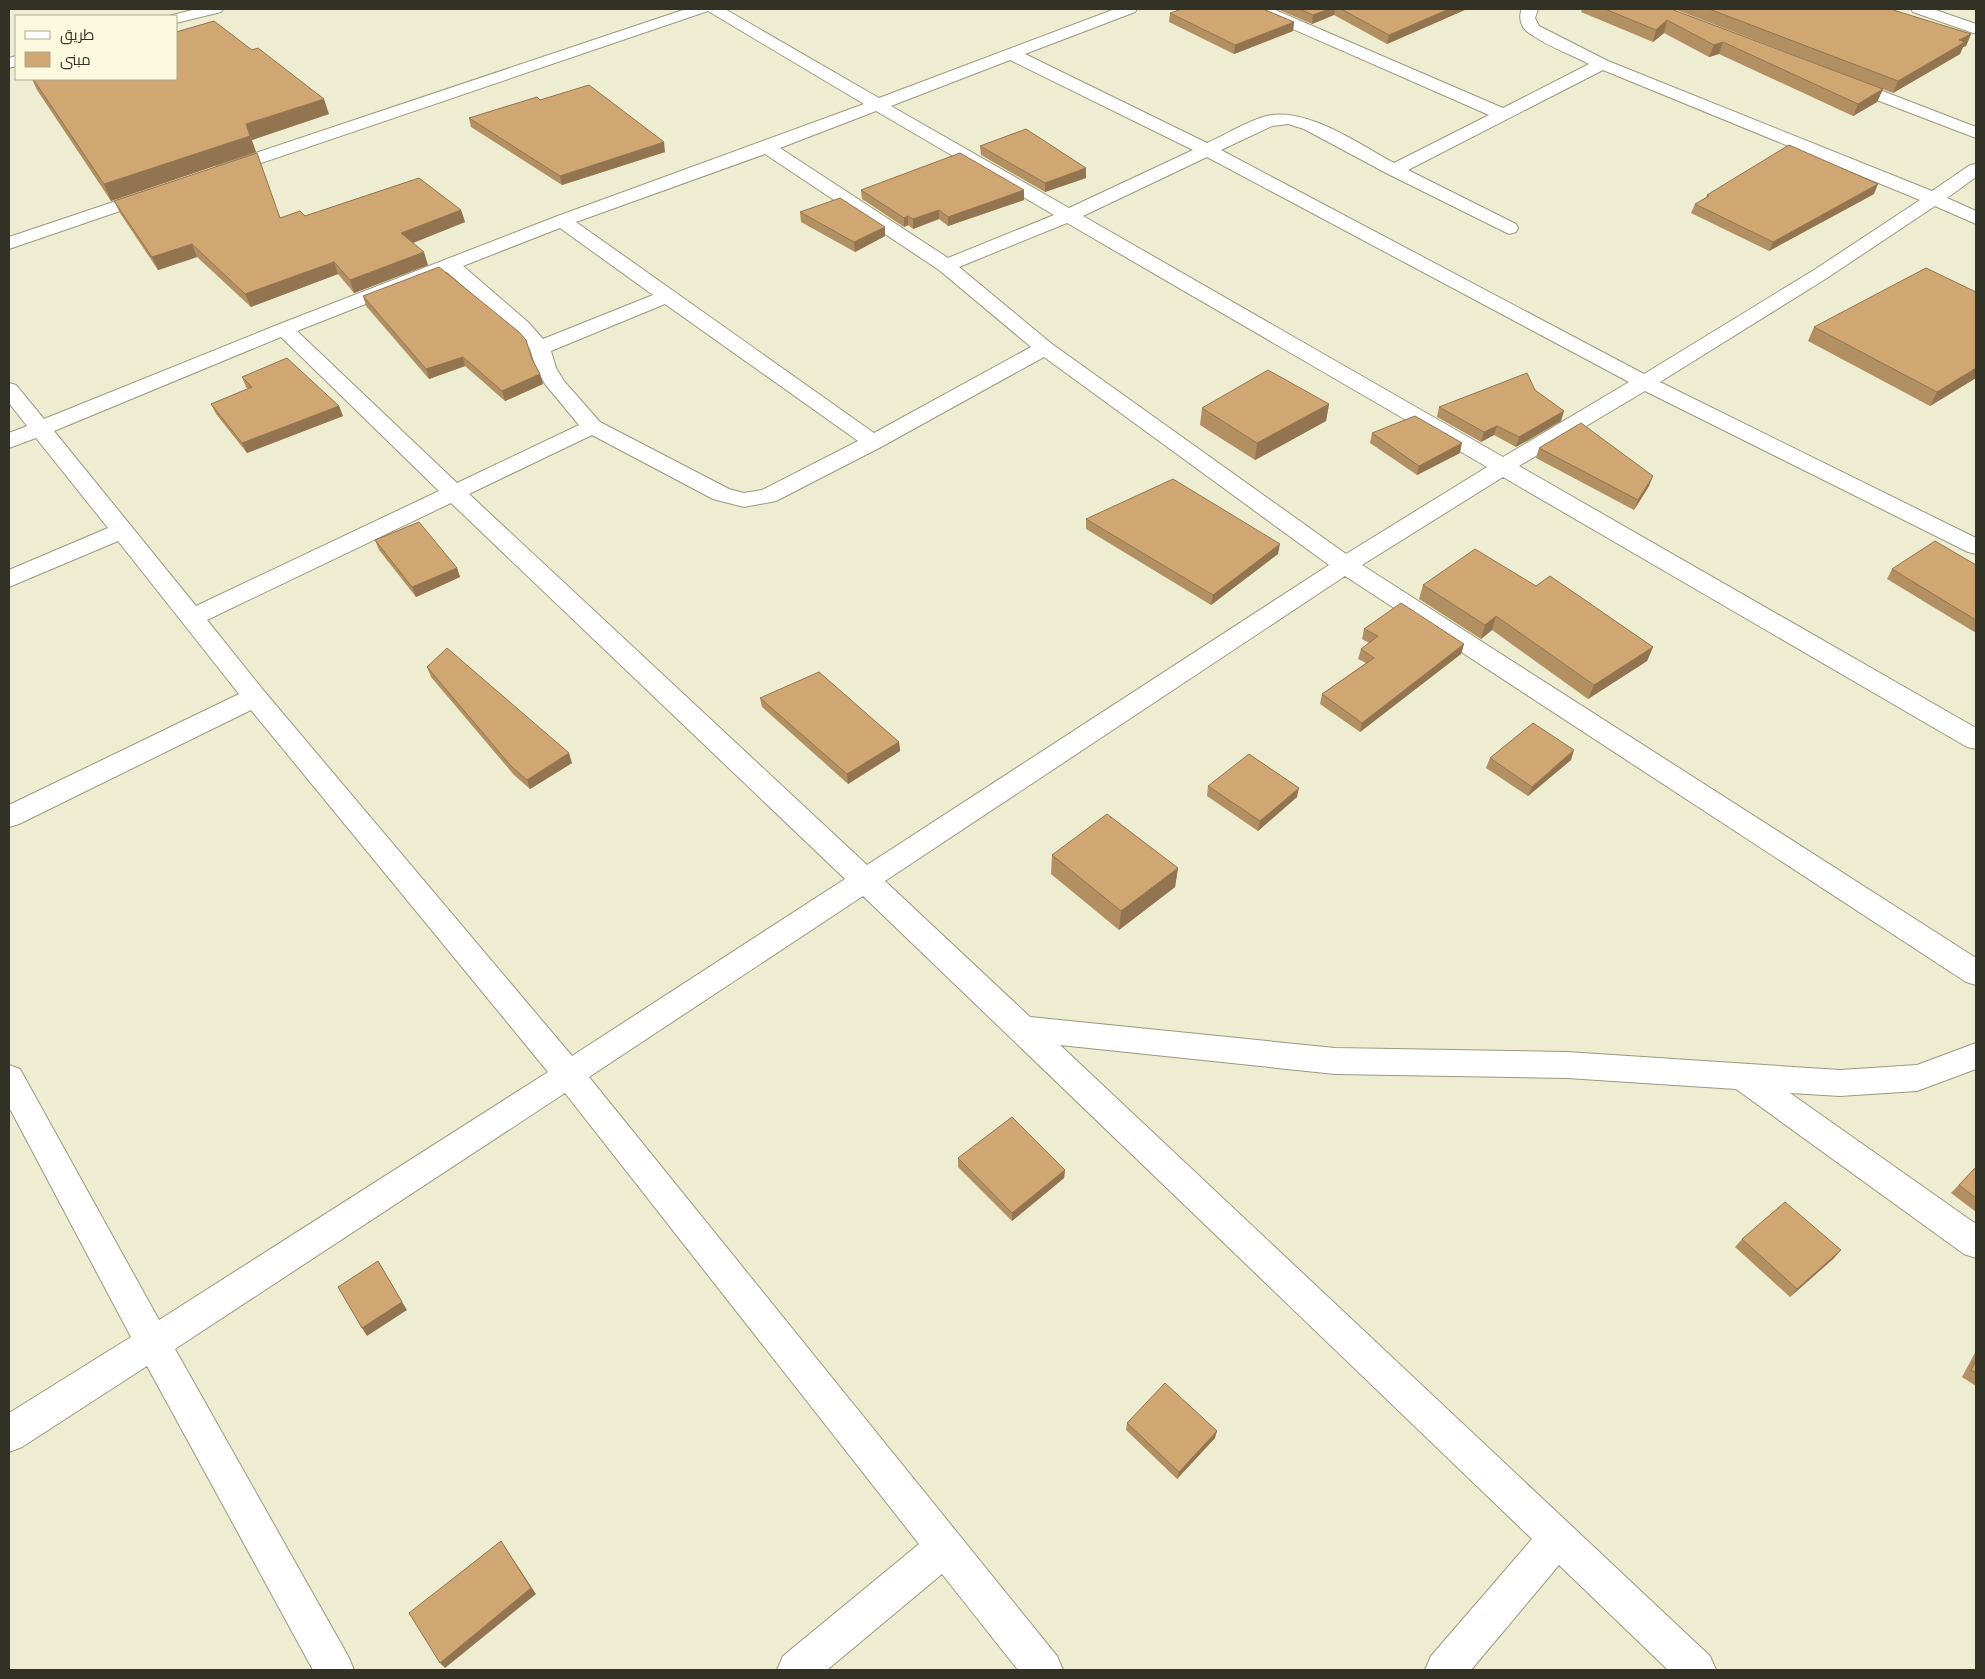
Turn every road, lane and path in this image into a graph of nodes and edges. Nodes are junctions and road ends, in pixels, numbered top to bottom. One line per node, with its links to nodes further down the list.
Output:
1 (215, 9): 9 (street)
2 (700, 9): 22 (street)
3 (714, 9): 15 (street)
4 (1078, 9): 10 (street)
5 (1129, 9): 10 (street)
6 (1260, 9): 16 (street)
7 (1530, 9): 13 (street)
8 (1919, 9): 11 (street)
9 (178, 18)
10 (1101, 20): 12 (street)
11 (1976, 29)
12 (1011, 54): 15 (street); 19 (street)
13 (1602, 64): 16 (street); 24 (street)
14 (1830, 76): 17 (street)
15 (877, 105): 18 (street); 25 (street)
16 (1502, 114): 21 (street)
17 (1976, 133)
18 (767, 147): 27 (street); 31 (street)
19 (1207, 150): 21 (street); 25 (street); 36 (street)
20 (1976, 169): 24 (street)
21 (1394, 170): 28 (street)
22 (205, 176)
23 (168, 189): 29 (street)
24 (1935, 199): 26 (street); 36 (street)
25 (1068, 216): 31 (street); 42 (street)
26 (1976, 218)
27 (562, 221): 30 (street); 32 (street)
28 (1509, 228)
29 (9, 243)
30 (450, 265): 33 (street); 34 (street)
31 (946, 266): 35 (street)
32 (667, 296): 34 (street); 41 (street)
33 (284, 329): 39 (street); 43 (street)
34 (540, 348): 38 (street)
35 (1045, 348): 41 (street); 46 (street)
36 (1644, 382): 42 (street); 45 (street)
37 (9, 389): 39 (street)
38 (592, 427): 41 (street); 43 (street)
39 (41, 428): 40 (street); 44 (street)
40 (9, 441)
41 (873, 442)
42 (1504, 468): 46 (street); 50 (street)
43 (453, 492): 48 (street); 52 (street)
44 (123, 530): 47 (street); 48 (street)
45 (1976, 547)
46 (1345, 565): 52 (street); 53 (street)
47 (9, 579)
48 (191, 618): 49 (street)
49 (255, 697): 51 (street); 56 (street)
50 (1976, 740)
51 (9, 817)
52 (866, 880): 54 (street); 56 (street)
53 (1976, 973)
54 (1023, 1029): 58 (street); 62 (street)
55 (1976, 1056): 58 (street)
56 (569, 1076): 60 (street); 63 (street)
57 (9, 1078): 60 (street)
58 (1744, 1078): 59 (street)
59 (1976, 1244)
60 (153, 1343): 61 (street); 64 (street)
61 (9, 1434)
62 (1558, 1538): 67 (street); 68 (street)
63 (945, 1547): 65 (street); 66 (street)
64 (334, 1670)
65 (797, 1670)
66 (1043, 1670)
67 (1445, 1670)
68 (1696, 1670)

